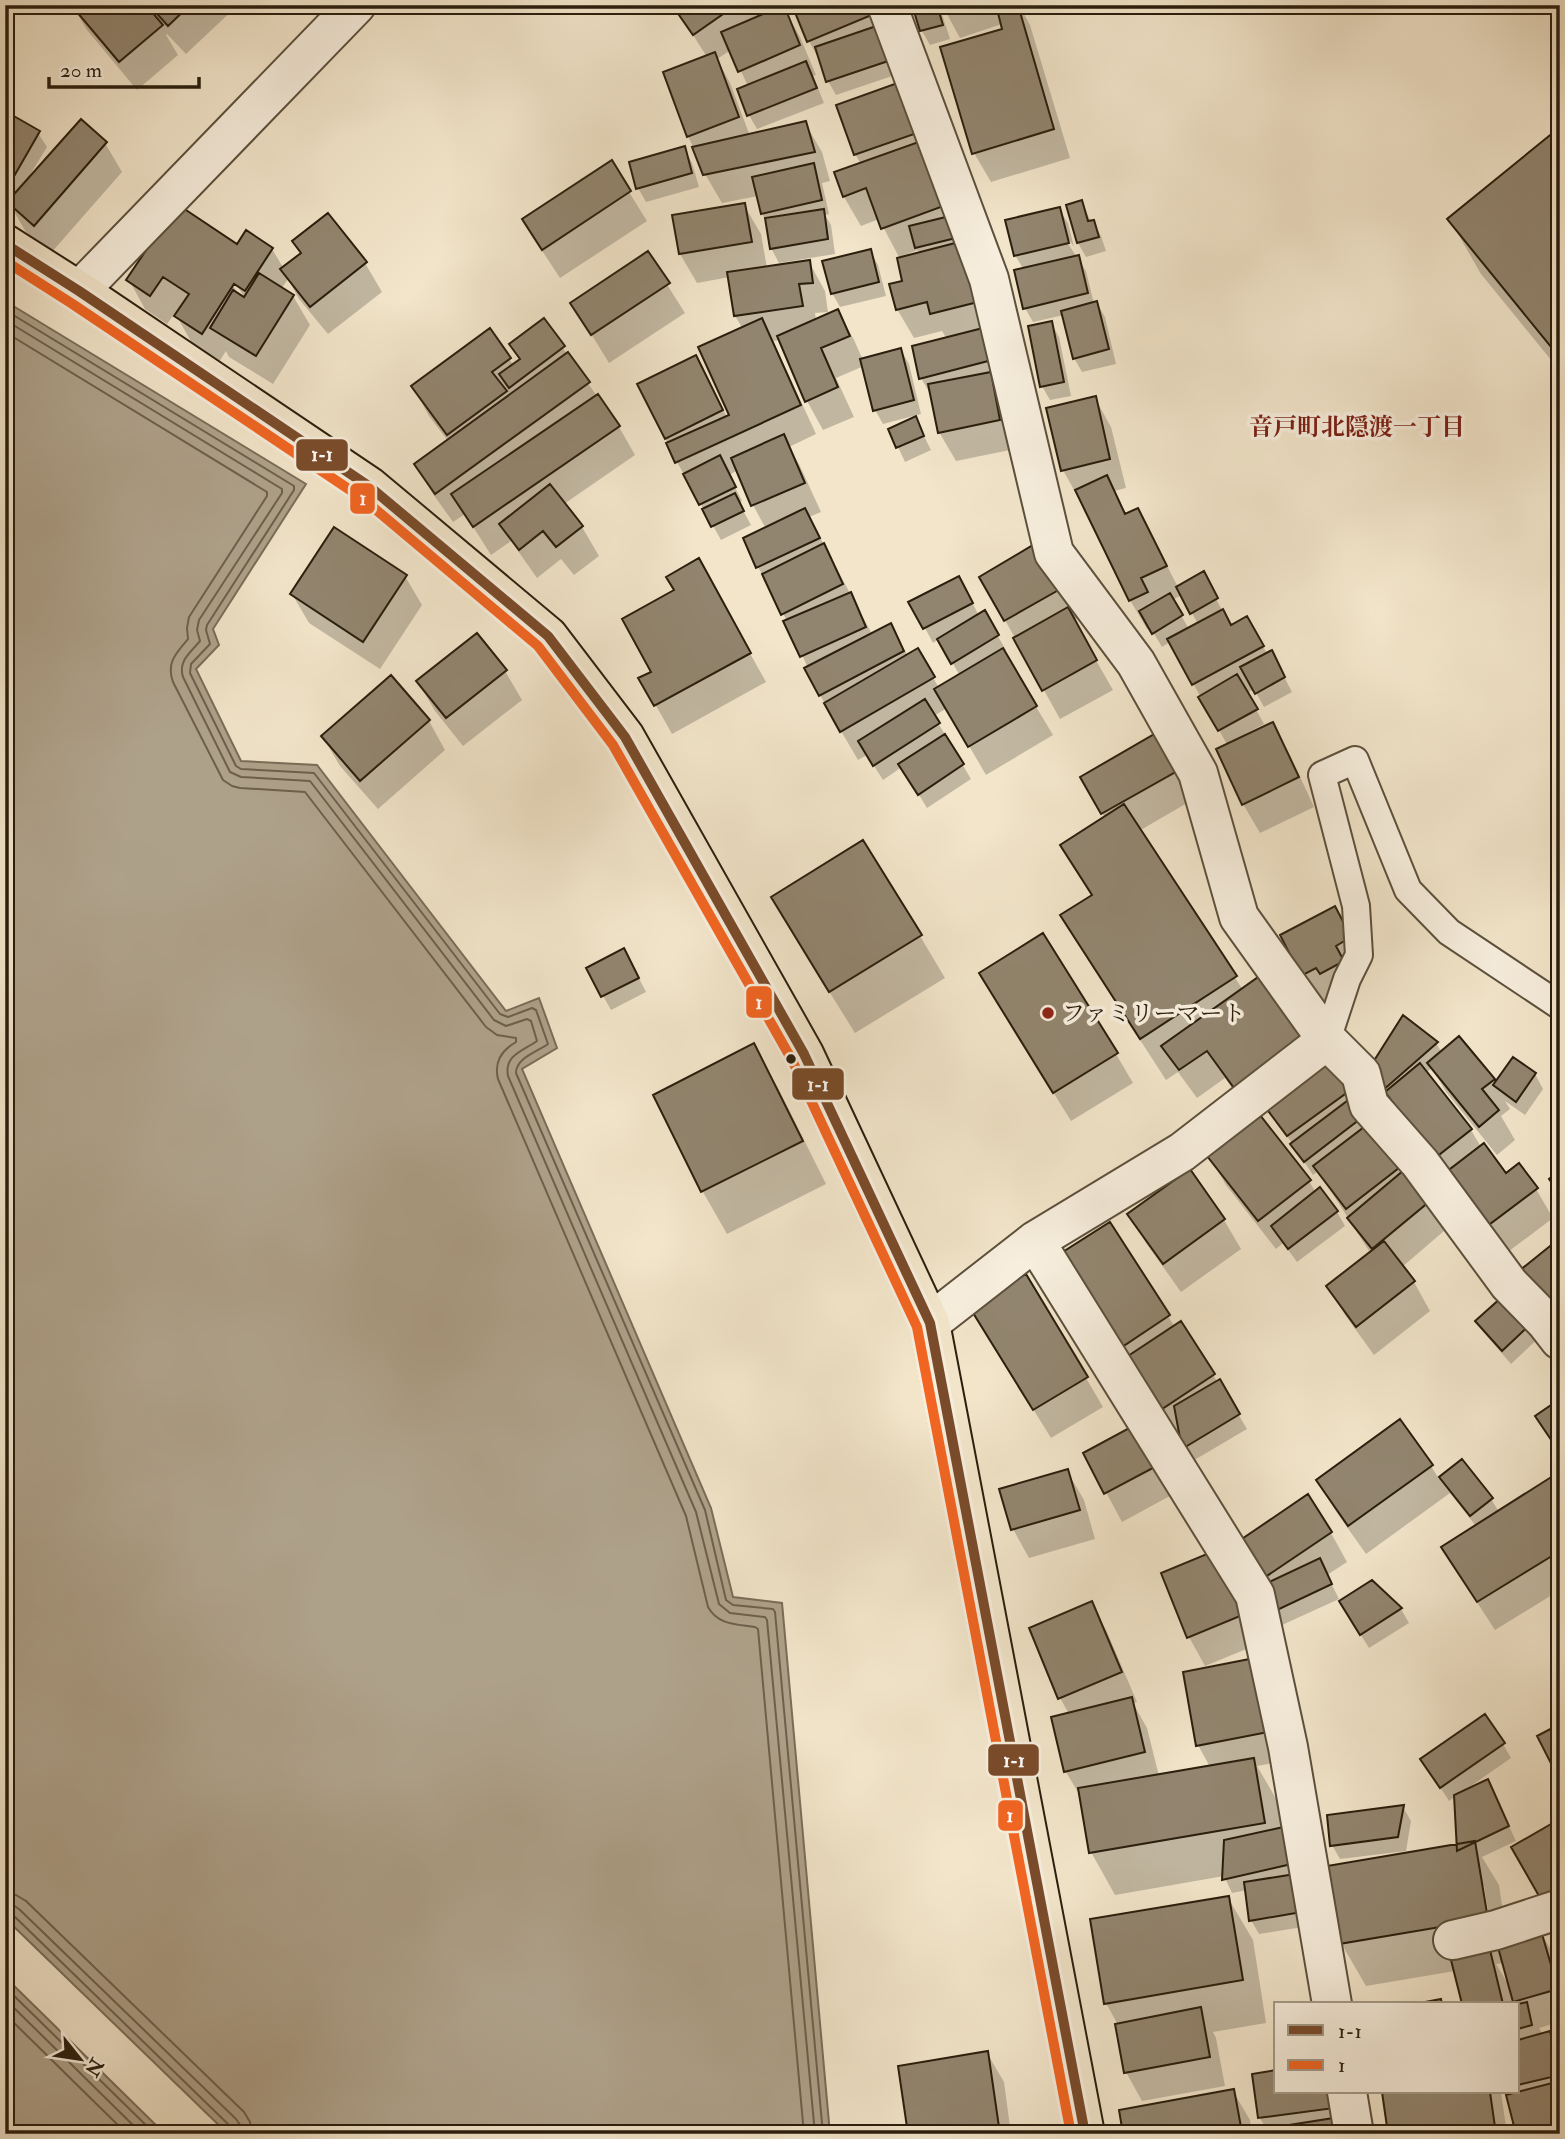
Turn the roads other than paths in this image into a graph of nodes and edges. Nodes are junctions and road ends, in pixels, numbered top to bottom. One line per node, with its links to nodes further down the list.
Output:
1 (356, 5): 4 (street)
2 (887, 5): 6 (street)
3 (5, 244): 4 (highway)
4 (79, 291): 8 (highway)
5 (1560, 1006): 6 (lane)
6 (1327, 1040): 7 (street); 9 (street)
7 (1035, 1241): 8 (street); 12 (street)
8 (930, 1323): 14 (highway)
9 (1560, 1340)
10 (1560, 1909): 11 (street)
11 (1453, 1940)
12 (1332, 2002)
13 (1347, 2094): 15 (street)
14 (1086, 2134)
15 (1354, 2134)

